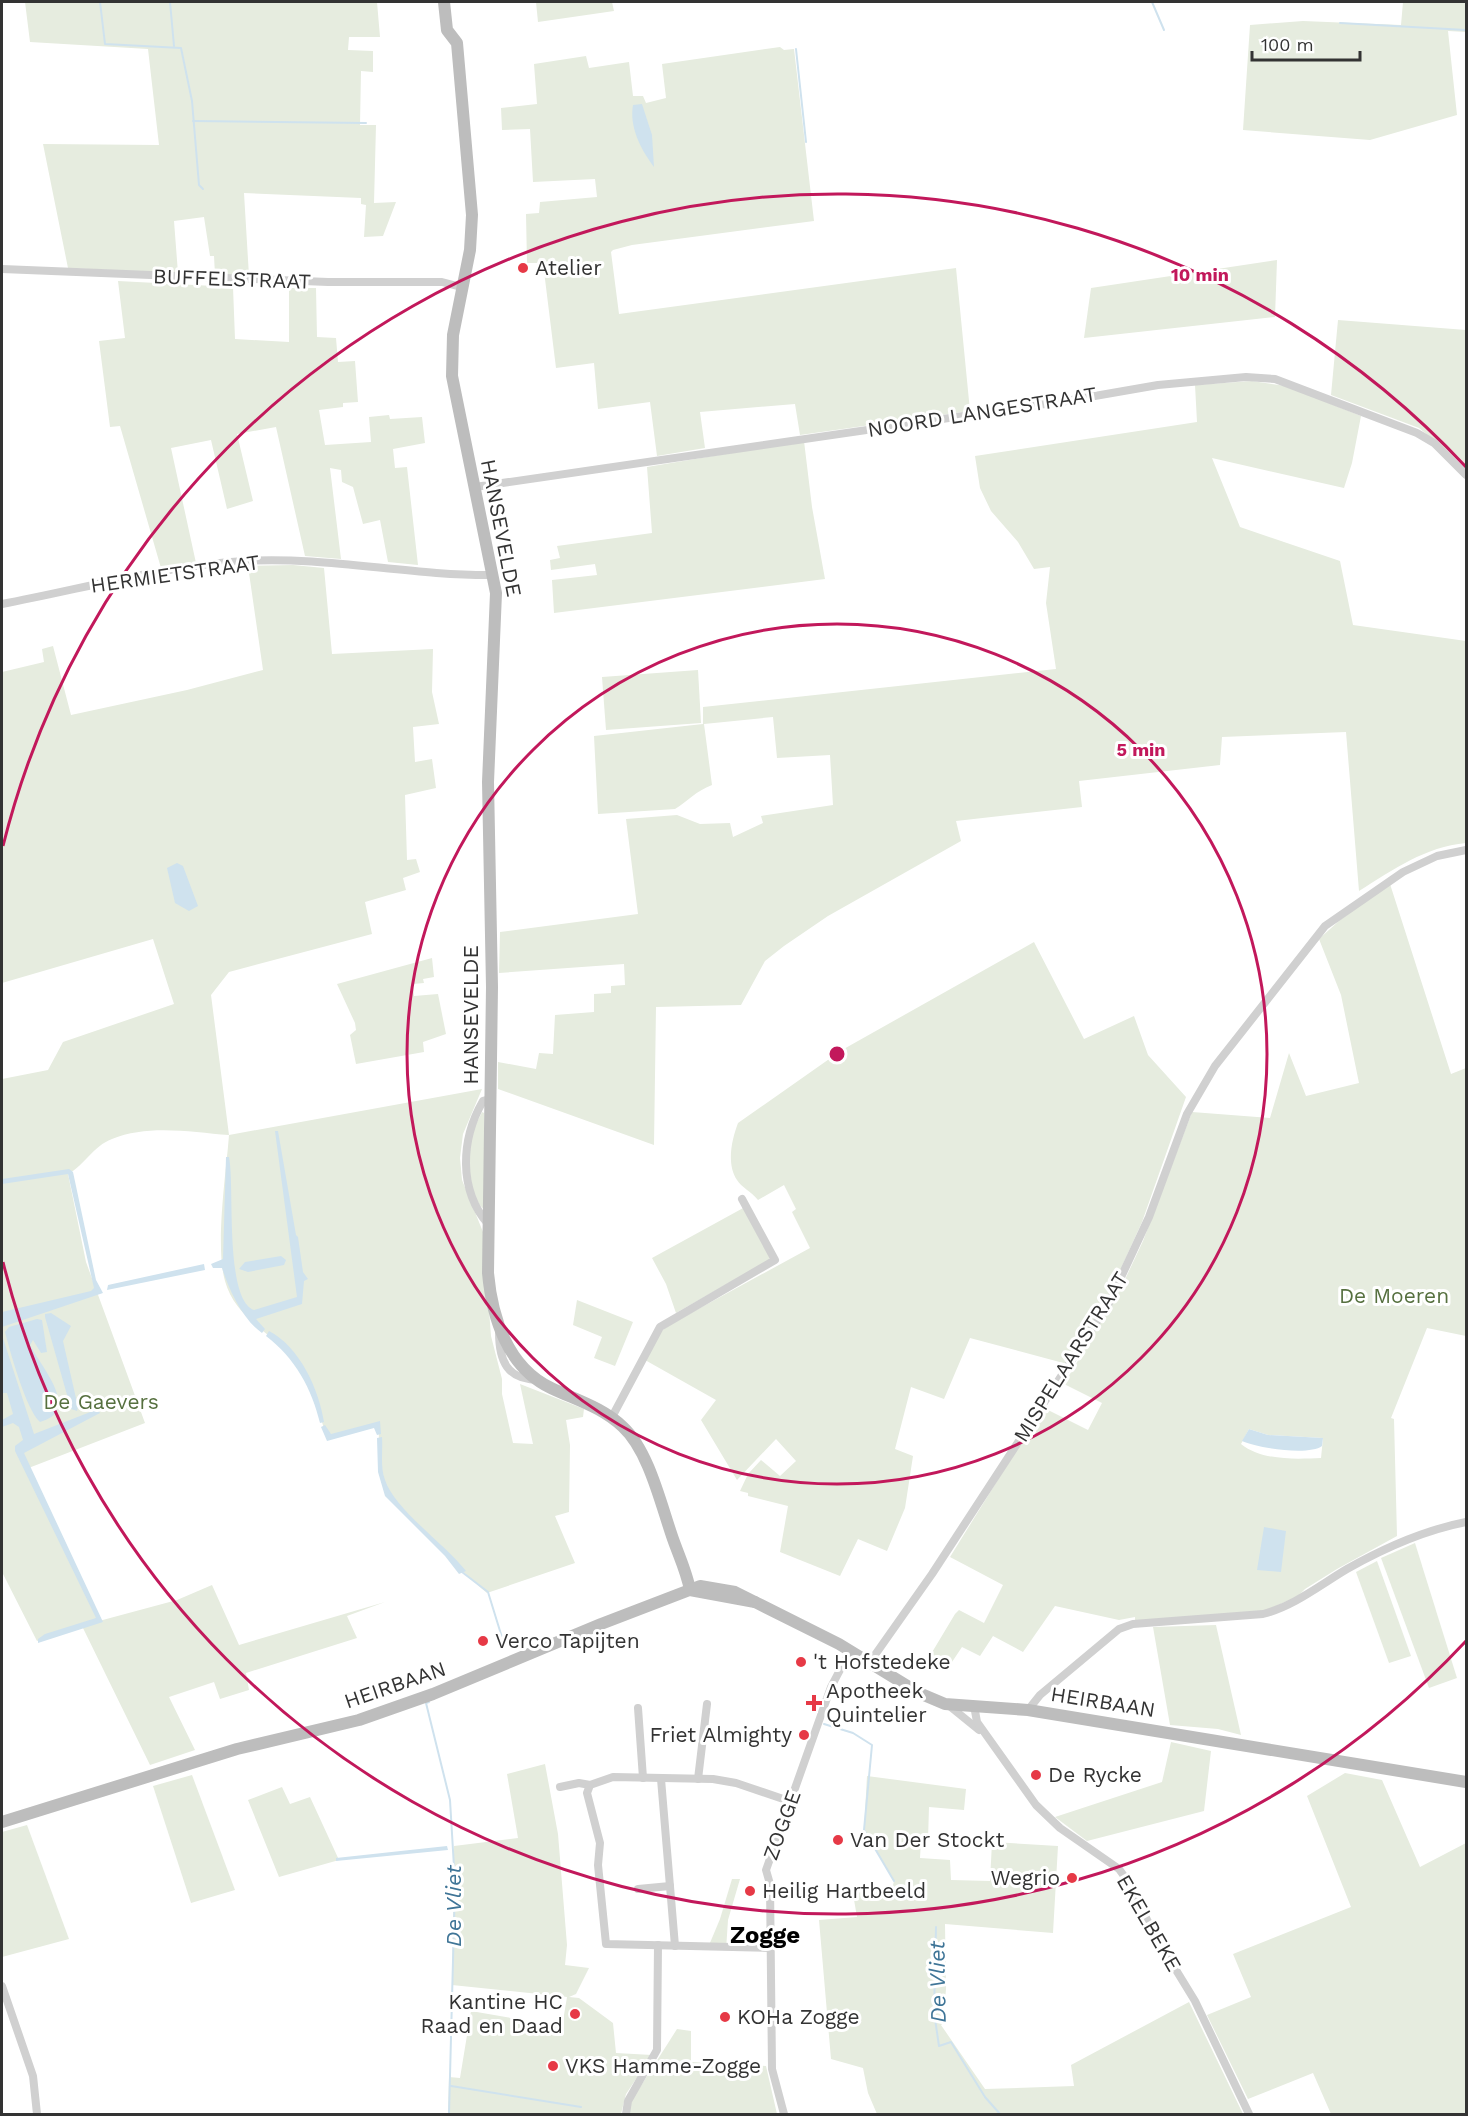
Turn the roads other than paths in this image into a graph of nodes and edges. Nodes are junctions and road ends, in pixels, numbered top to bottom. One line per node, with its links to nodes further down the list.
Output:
1 (444, 2): 3 (street, HANSEVELDE)
2 (2, 269): 3 (street, BUFFELSTRAAT)
3 (461, 287): 5 (street, HANSEVELDE)
4 (1467, 475): 5 (street, NOORD LANGESTRAAT)
5 (475, 487): 6 (street, HANSEVELDE)
6 (494, 575): 7 (street, HERMIETSTRAAT); 9 (street, HANSEVELDE)
7 (2, 604)
8 (1467, 850): 16 (street, MISPELAARSTRAAT)
9 (490, 1099): 11 (street, HANSEVELDE); 11 (street)
10 (742, 1199): 12 (street)
11 (488, 1224): 12 (street, HANSEVELDE)
12 (612, 1417): 14 (street)
13 (1467, 1522): 21 (street)
14 (690, 1590): 15 (street, HEIRBAAN); 30 (street, HEIRBAAN)
15 (850, 1651): 16 (street, HEIRBAAN); 29 (street, ZOGGE)
16 (870, 1662): 18 (street, HEIRBAAN)
17 (707, 1704): 25 (street)
18 (947, 1704): 19 (street, HEIRBAAN); 22 (street, EKELBEKE)
19 (977, 1706): 21 (street, HEIRBAAN); 22 (street, EKELBEKE)
20 (638, 1708): 23 (street)
21 (1028, 1710): 26 (street, HEIRBAAN)
22 (986, 1735): 40 (street, EKELBEKE)
23 (644, 1778): 24 (street); 27 (street)
24 (661, 1779): 25 (street); 31 (street)
25 (698, 1779): 29 (street)
26 (1467, 1782)
27 (590, 1785): 28 (street); 33 (street)
28 (560, 1787)
29 (792, 1802): 35 (street, ZOGGE)
30 (2, 1822)
31 (670, 1886): 32 (street); 34 (street)
32 (638, 1889)
33 (658, 1945): 34 (street); 38 (street)
34 (675, 1946): 35 (street)
35 (770, 1948): 39 (street, ZOGGE)
36 (2, 1986): 37 (street)
37 (37, 2115)
38 (626, 2115)
39 (784, 2115)
40 (1249, 2115)

